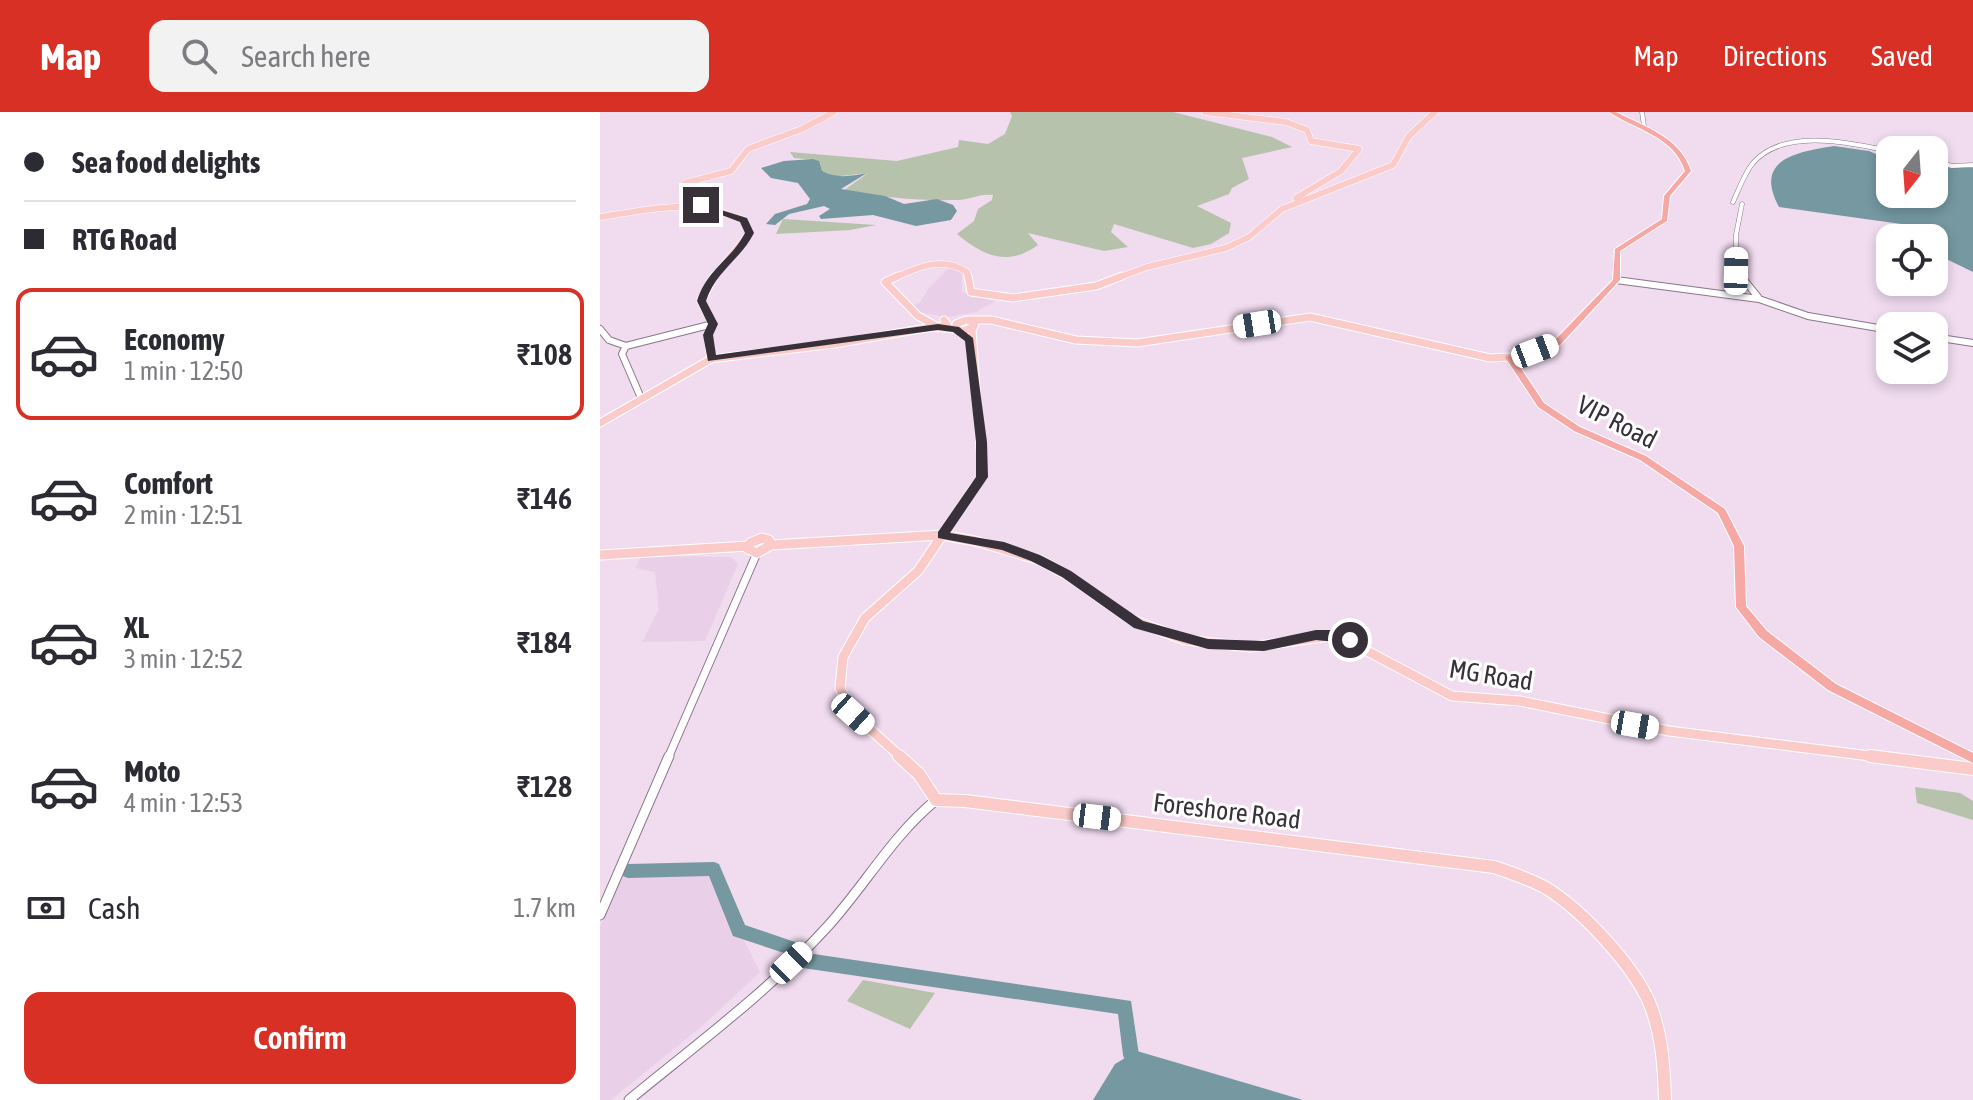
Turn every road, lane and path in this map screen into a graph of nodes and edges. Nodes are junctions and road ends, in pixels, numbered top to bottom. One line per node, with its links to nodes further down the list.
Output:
1 (834, 112): 11 (main road)
2 (1205, 112): 13 (main road)
3 (1435, 112): 13 (main road)
4 (1612, 112): 6 (highway)
5 (1642, 112): 6 (street)
6 (1644, 126): 15 (highway)
7 (1876, 149): 10 (street)
8 (1948, 162): 9 (street)
9 (1973, 165)
10 (1733, 202)
11 (687, 204): 14 (main road); 22 (main road)
12 (1742, 204): 16 (street)
13 (1293, 205): 17 (main road)
14 (600, 217)
15 (1616, 280): 16 (street); 33 (highway)
16 (1759, 299): 25 (street)
17 (916, 313): 18 (main road); 20 (main road)
18 (944, 320): 19 (main road); 20 (main road); 23 (main road)
19 (965, 321): 21 (main road); 24 (main road); 27 (main road)
20 (928, 323): 23 (main road); 28 (main road)
21 (1001, 323): 24 (main road); 33 (main road)
22 (713, 324): 32 (street); 34 (main road)
23 (938, 327): 27 (main road); 28 (main road)
24 (973, 328): 27 (main road); 30 (main road)
25 (1876, 328)
26 (600, 329): 32 (street)
27 (957, 330): 30 (main road)
28 (906, 332): 34 (main road)
29 (1948, 339): 31 (street)
30 (970, 340): 37 (main road)
31 (1973, 343)
32 (626, 346): 35 (street)
33 (1509, 357): 42 (highway, VIP Road)
34 (711, 359): 35 (main road)
35 (641, 398): 36 (main road)
36 (600, 423)
37 (942, 535): 38 (main road, MG Road); 43 (main road, MG Road); 44 (main road)
38 (771, 545): 39 (main road, MG Road); 40 (main road)
39 (748, 546): 40 (main road); 41 (main road)
40 (757, 553): 45 (street)
41 (600, 555)
42 (1973, 758)
43 (1973, 769)
44 (936, 800): 46 (street); 47 (main road, Foreshore Road)
45 (600, 915)
46 (629, 1100)
47 (1665, 1100)

